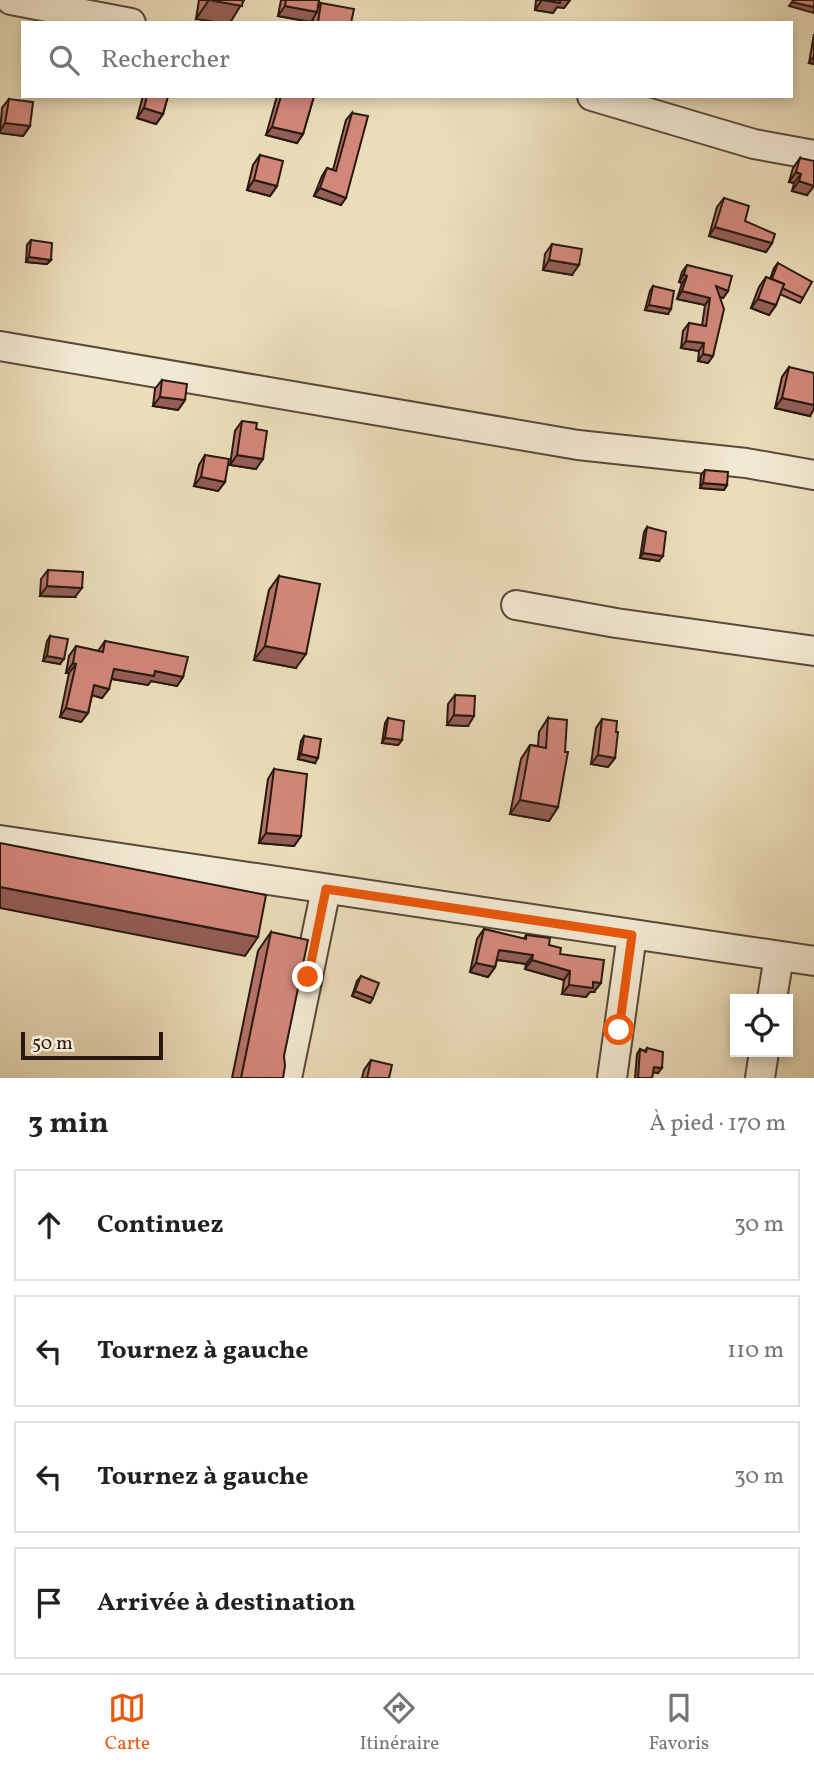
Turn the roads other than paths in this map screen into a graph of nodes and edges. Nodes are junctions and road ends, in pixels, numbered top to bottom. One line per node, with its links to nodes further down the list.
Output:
1 (11, 0): 2 (street)
2 (121, 21)
3 (599, 98): 4 (street)
4 (814, 155)
5 (0, 346): 6 (street)
6 (814, 475)
7 (516, 605): 8 (street)
8 (814, 651)
9 (0, 840): 10 (street)
10 (326, 889): 11 (street); 16 (street)
11 (632, 935): 12 (street); 17 (street)
12 (779, 956): 13 (street); 14 (street)
13 (814, 961)
14 (773, 994)
15 (763, 1057): 18 (street)
16 (287, 1078)
17 (612, 1078)
18 (760, 1078)

